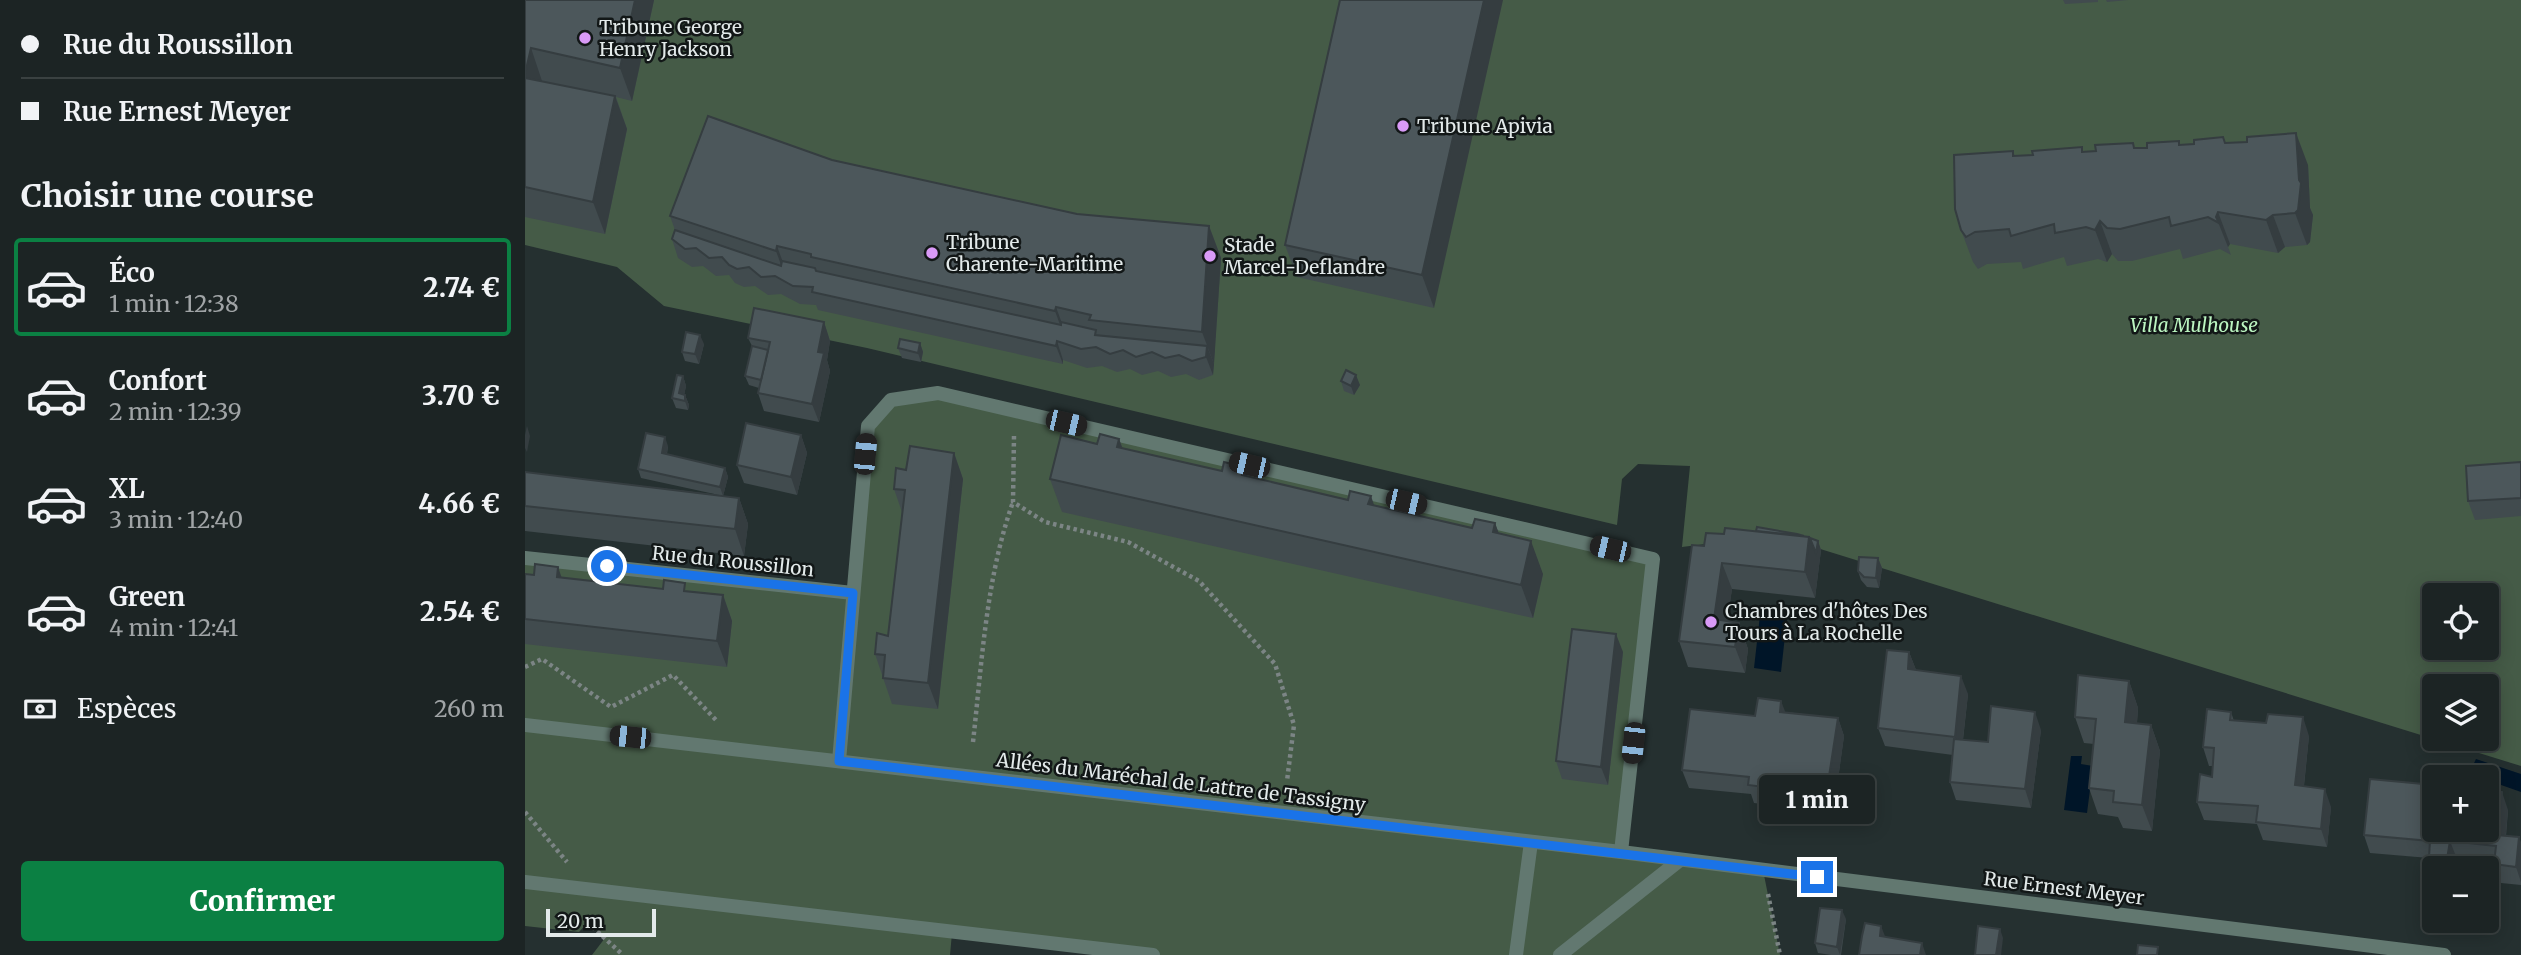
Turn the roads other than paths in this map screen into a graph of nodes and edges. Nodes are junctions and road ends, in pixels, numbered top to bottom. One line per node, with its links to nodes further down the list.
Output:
1 (525, 558): 2 (street, Rue du Roussillon)
2 (853, 593): 4 (street); 6 (street)
3 (525, 725): 4 (street, Allées du Maréchal de Lattre de Tassigny)
4 (839, 761): 5 (street, Allées du Maréchal de Lattre de Tassigny)
5 (1531, 842): 6 (street, Allées du Maréchal de Lattre de Tassigny); 11 (street)
6 (1621, 852): 7 (street, Allées du Maréchal de Lattre de Tassigny)
7 (1680, 860): 9 (street, Rue Ernest Meyer); 12 (street)
8 (525, 882): 10 (street)
9 (2324, 948): 13 (street, Rue Ernest Meyer)
10 (1153, 955)
11 (1516, 955)
12 (1560, 955)
13 (2444, 955)

